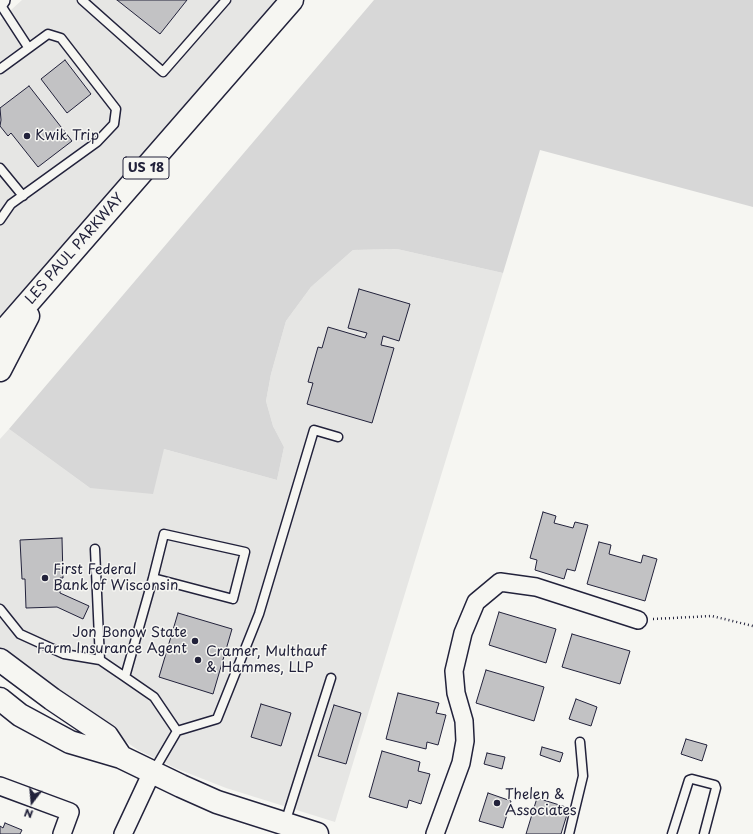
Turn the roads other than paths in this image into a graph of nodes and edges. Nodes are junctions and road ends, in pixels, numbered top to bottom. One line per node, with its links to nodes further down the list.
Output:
1 (82, 0): 2 (lane)
2 (226, 0)
3 (292, 0): 10 (main road, LES PAUL PARKWAY / US 18)
4 (0, 2): 5 (lane)
5 (28, 47): 6 (lane); 8 (lane)
6 (0, 68)
7 (0, 168): 8 (lane)
8 (23, 196): 9 (lane)
9 (0, 220)
10 (45, 283): 11 (main road, LES PAUL PARKWAY / US 18); 12 (main road)
11 (0, 335)
12 (0, 370)
13 (338, 437): 23 (lane)
14 (95, 549): 19 (lane)
15 (153, 578): 15 (lane); 20 (lane)
16 (0, 609): 19 (lane)
17 (638, 620): 32 (street)
18 (0, 660): 25 (main road)
19 (100, 660): 20 (lane)
20 (125, 677): 23 (lane)
21 (331, 678): 28 (lane)
22 (0, 699): 25 (main road)
23 (177, 731): 26 (lane)
24 (580, 742): 33 (lane)
25 (121, 757): 26 (main road)
26 (152, 772): 28 (main road); 30 (street)
27 (0, 786): 29 (street)
28 (284, 824): 31 (main road)
29 (62, 834)
30 (123, 834)
31 (317, 834)
32 (435, 834)
33 (569, 834)
34 (672, 834): 35 (lane)
35 (704, 834)

